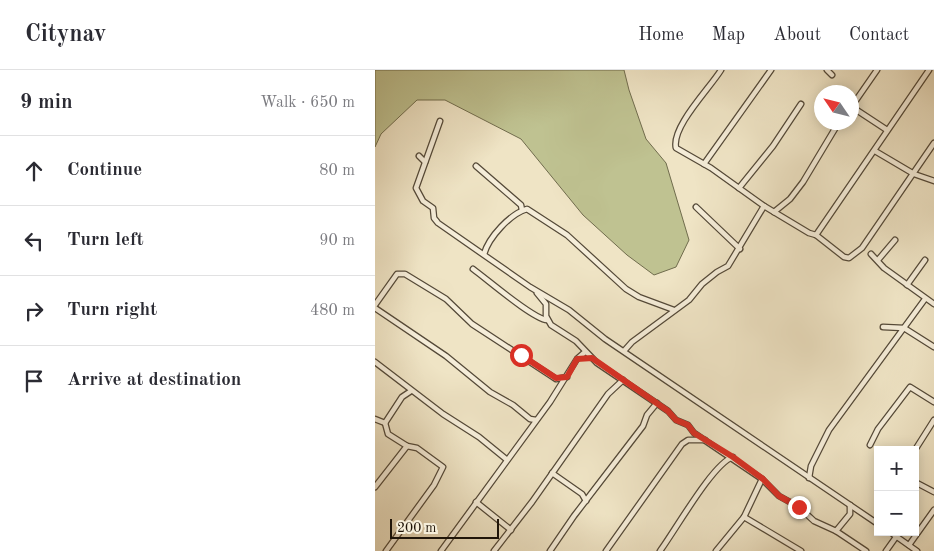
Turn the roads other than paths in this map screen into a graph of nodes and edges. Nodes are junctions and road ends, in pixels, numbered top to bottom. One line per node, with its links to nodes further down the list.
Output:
1 (771, 70): 17 (street)
2 (827, 70): 6 (street)
3 (877, 70): 7 (street)
4 (929, 70): 12 (street)
5 (718, 71): 17 (street)
6 (832, 75)
7 (859, 95)
8 (801, 104): 21 (street)
9 (859, 111): 12 (street)
10 (440, 121): 16 (street)
11 (834, 130): 25 (street)
12 (887, 130): 14 (street)
13 (934, 143): 19 (street)
14 (875, 152): 19 (street); 26 (street)
15 (419, 156): 16 (street)
16 (425, 162): 29 (street)
17 (705, 164): 21 (street)
18 (476, 166): 24 (street)
19 (914, 174): 20 (street); 26 (street)
20 (934, 181)
21 (739, 188): 22 (street)
22 (764, 206): 25 (street); 28 (street)
23 (696, 207): 28 (street)
24 (522, 210): 29 (street); 39 (street)
25 (774, 212): 26 (street)
26 (816, 235)
27 (895, 240): 31 (street)
28 (740, 248): 39 (street)
29 (484, 254): 35 (street)
30 (871, 254): 31 (street)
31 (878, 260): 34 (street)
32 (925, 260): 34 (street)
33 (473, 270): 40 (street)
34 (907, 286): 36 (street)
35 (543, 298): 40 (street); 44 (street)
36 (925, 299): 37 (street); 42 (street)
37 (934, 304)
38 (375, 306): 50 (street); 57 (street)
39 (674, 310): 44 (street)
40 (547, 320): 45 (street)
41 (883, 327): 42 (street)
42 (904, 328): 43 (street); 69 (street)
43 (934, 347)
44 (624, 351): 69 (street)
45 (585, 352): 46 (street); 47 (street)
46 (592, 358): 47 (street); 51 (street)
47 (577, 359): 49 (street)
48 (375, 362): 53 (street)
49 (567, 377): 50 (street); 52 (street)
50 (556, 378): 52 (street)
51 (623, 380): 55 (street); 68 (street)
52 (557, 390): 57 (street)
53 (411, 391): 59 (street); 67 (street)
54 (934, 402): 61 (street)
55 (657, 404): 60 (street); 74 (street)
56 (375, 419): 59 (street)
57 (533, 420): 67 (street)
58 (934, 420): 63 (street)
59 (385, 423): 62 (street)
60 (705, 440): 64 (street); 89 (street)
61 (870, 445)
62 (407, 446): 72 (street); 85 (street)
63 (918, 446)
64 (727, 453): 65 (street); 66 (street)
65 (733, 457): 66 (street); 70 (street)
66 (726, 459): 90 (street)
67 (506, 460): 75 (street)
68 (553, 473): 74 (street); 80 (street)
69 (809, 478): 76 (street)
70 (764, 481): 78 (street); 81 (street)
71 (919, 484): 73 (street)
72 (375, 486)
73 (934, 492)
74 (586, 501): 88 (street)
75 (476, 502): 80 (street); 86 (street)
76 (850, 505): 79 (street); 81 (street)
77 (934, 510): 83 (street)
78 (744, 516): 84 (street); 91 (street)
79 (874, 521)
80 (511, 530): 87 (street)
81 (836, 530): 92 (street)
82 (896, 537): 83 (street); 93 (street)
83 (909, 545): 94 (street)
84 (718, 550)
85 (386, 551)
86 (441, 551)
87 (494, 551)
88 (550, 551)
89 (606, 551)
90 (660, 551)
91 (801, 551)
92 (866, 551)
93 (886, 551)
94 (917, 551)

